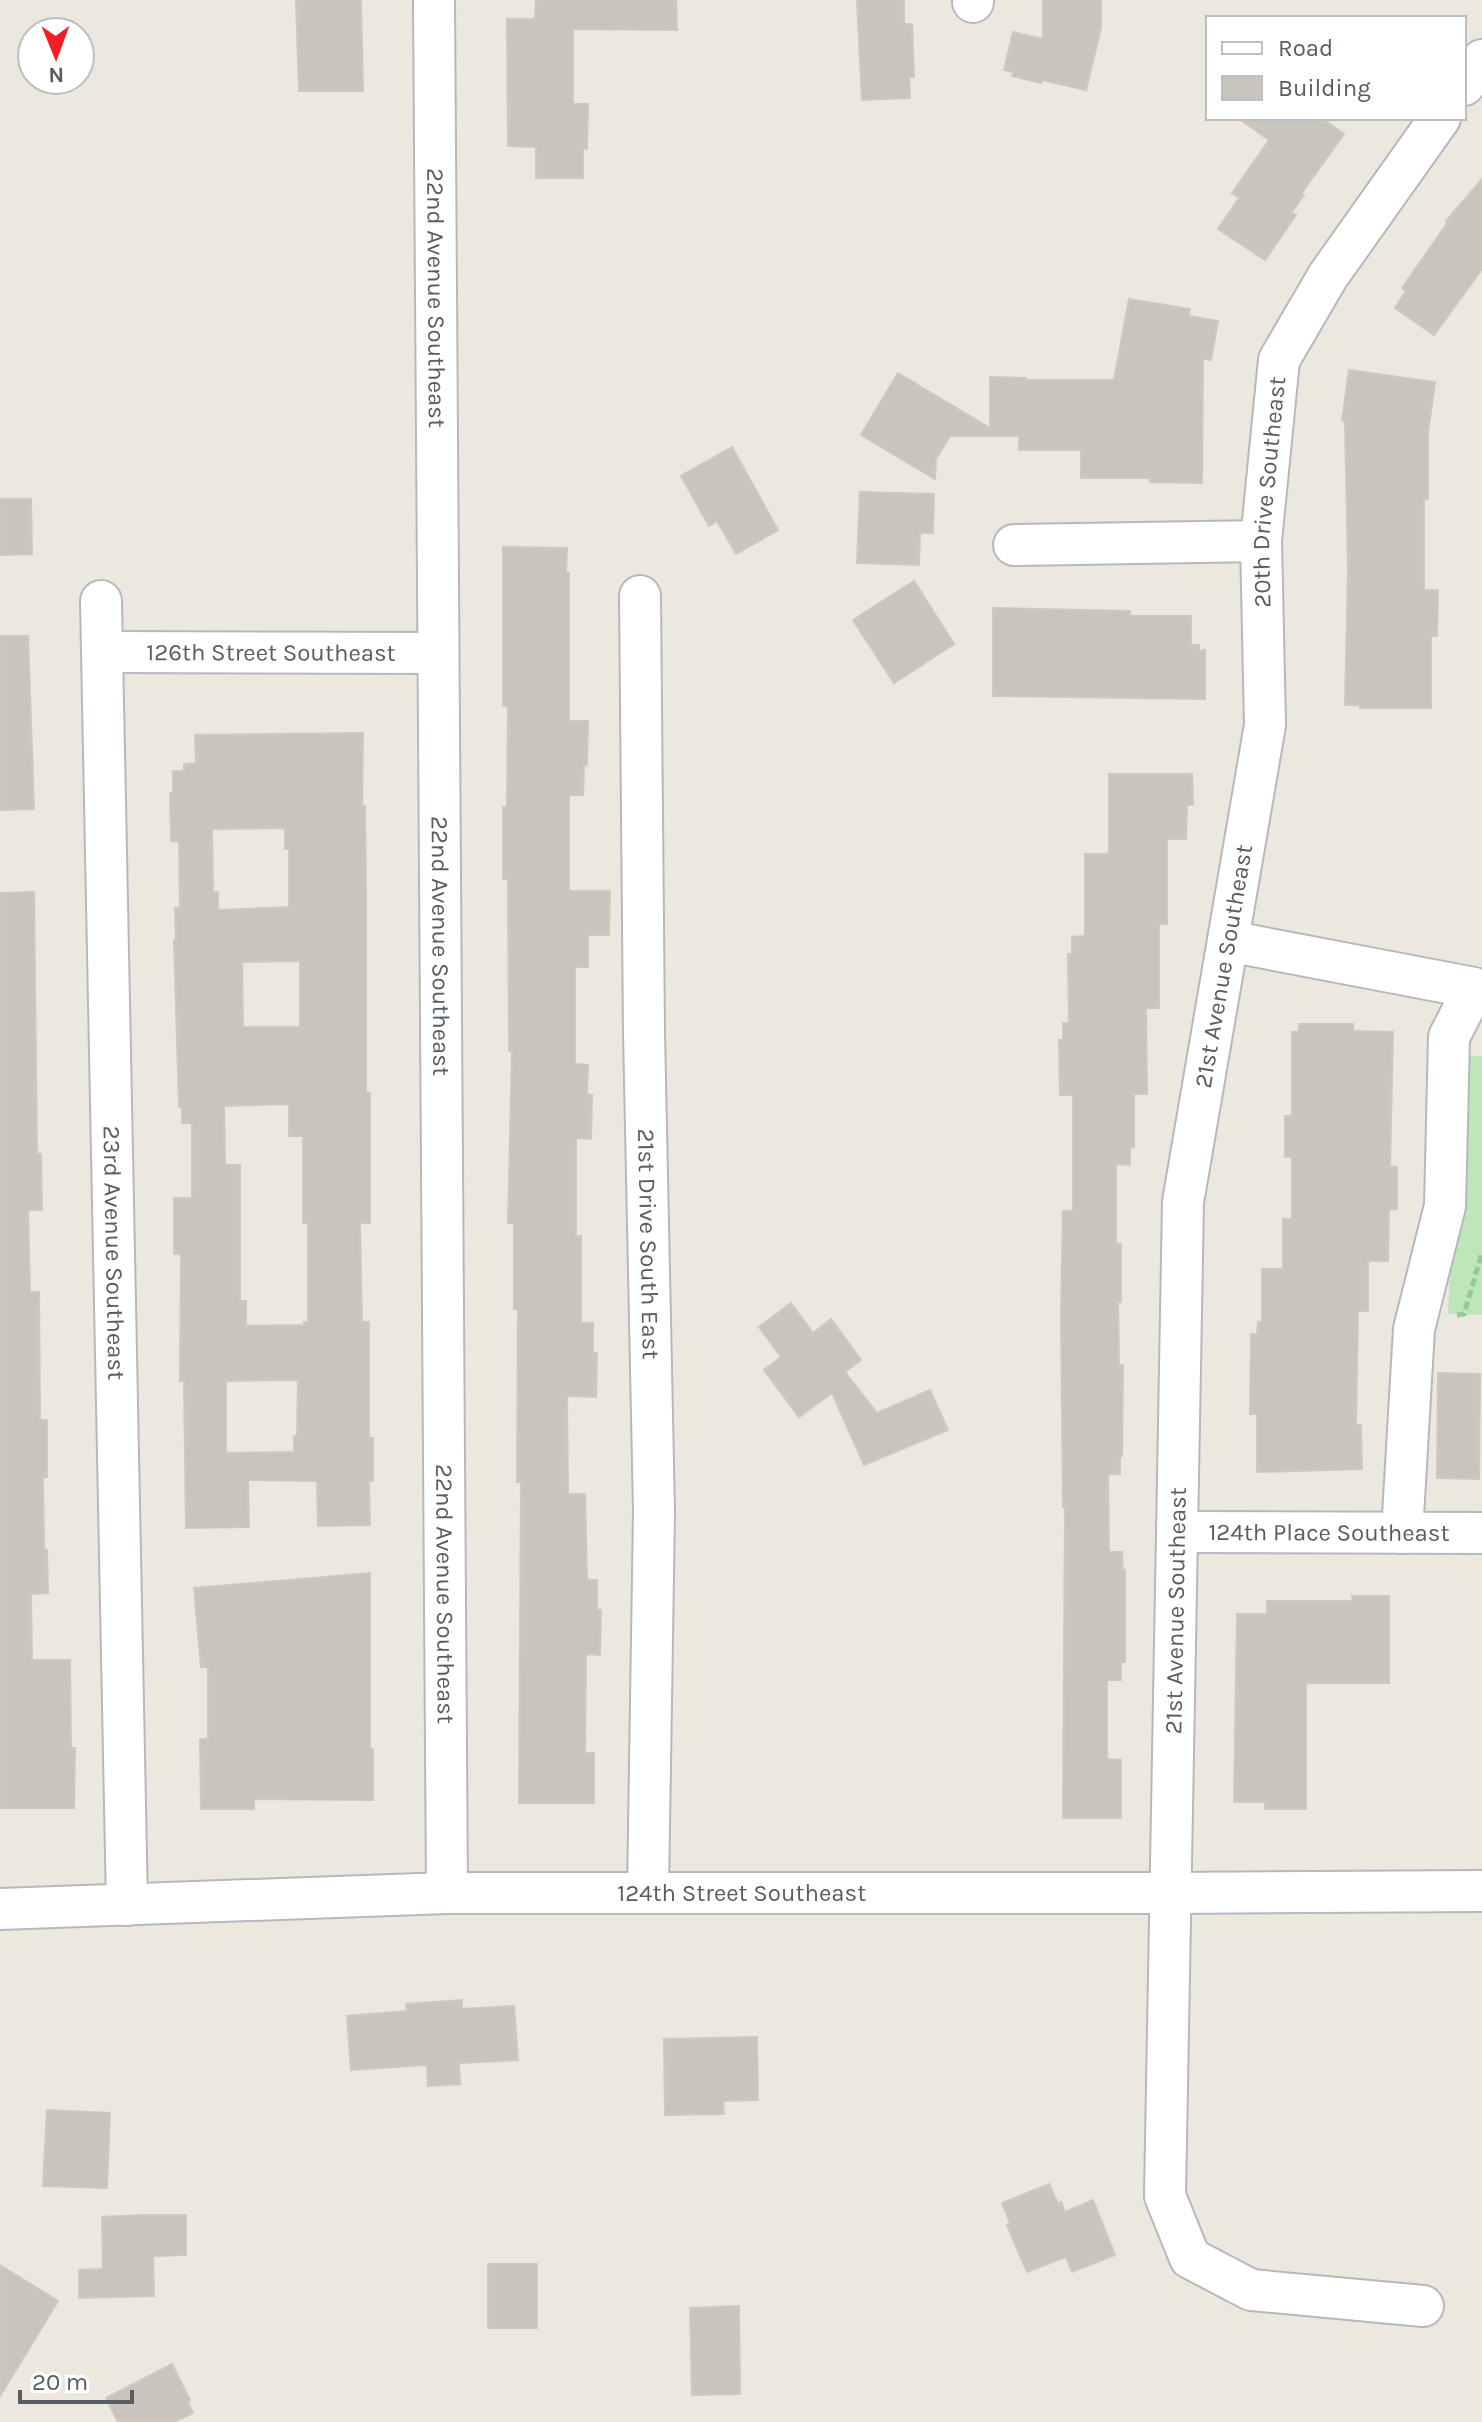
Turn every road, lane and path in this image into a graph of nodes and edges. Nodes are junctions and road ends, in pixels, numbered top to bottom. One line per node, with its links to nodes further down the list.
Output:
1 (434, 0): 10 (street, 22nd Avenue Southeast)
2 (1482, 60): 3 (street)
3 (1466, 82)
4 (1439, 120): 5 (street, 20th Drive Southeast)
5 (1261, 541): 6 (street); 11 (street, 20th Drive Southeast)
6 (1014, 545)
7 (640, 596): 17 (street, 21st Drive South East)
8 (101, 601): 9 (street, 23rd Avenue Southeast)
9 (103, 652): 10 (street, 126th Street Southeast); 20 (street, 23rd Avenue Southeast)
10 (438, 653): 18 (street, 22nd Avenue Southeast)
11 (1265, 725): 12 (street, 21st Avenue Southeast)
12 (1228, 941): 13 (street, 21st Avenue Southeast); 14 (street)
13 (1177, 1532): 14 (street, 124th Place Southeast); 19 (street, 21st Avenue Southeast)
14 (1402, 1533): 15 (street, 124th Place Southeast)
15 (1482, 1533)
16 (1482, 1891): 19 (street, 124th Street Southeast)
17 (648, 1892): 18 (street, 124th Street Southeast); 19 (street, 124th Street Southeast)
18 (447, 1893): 20 (street, 124th Street Southeast)
19 (1170, 1893): 22 (street, 21st Avenue Southeast)
20 (127, 1905): 21 (street, 124th Street Southeast)
21 (0, 1909)
22 (1423, 2306)

